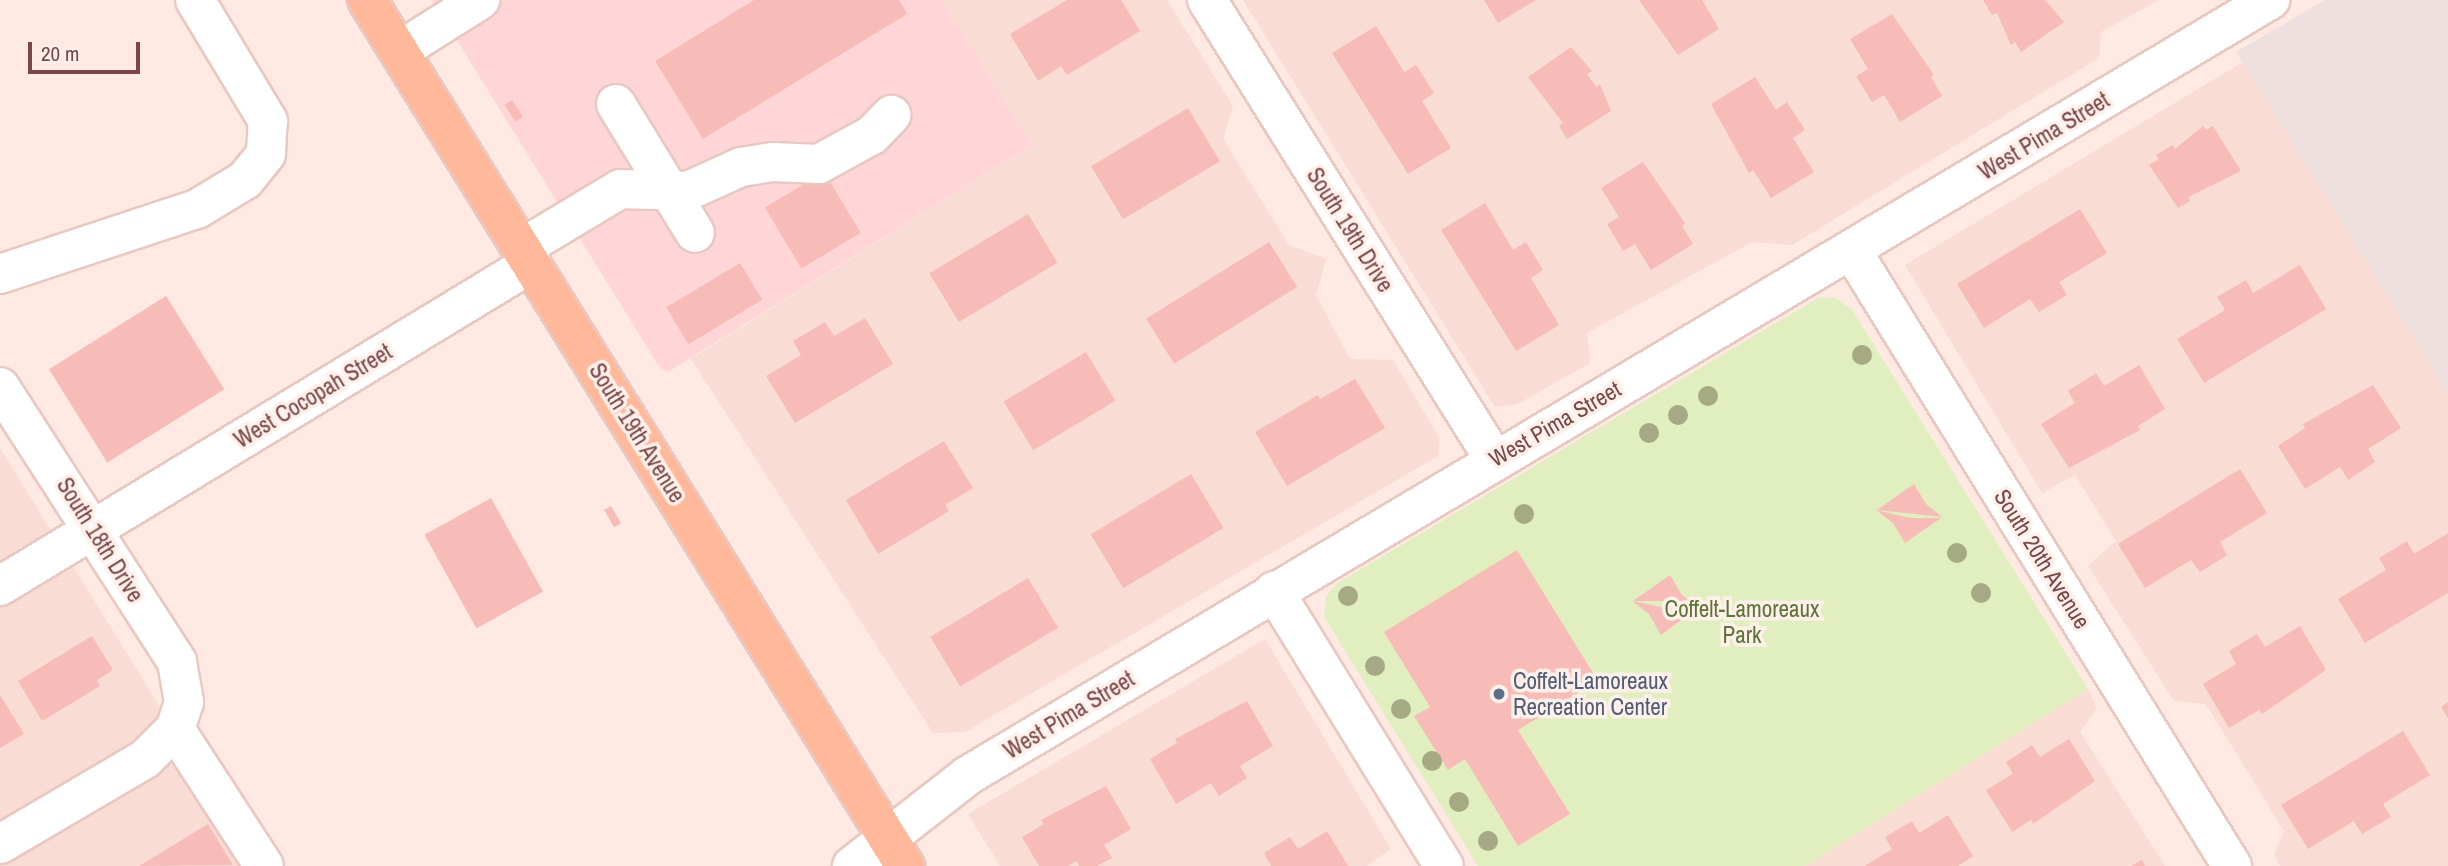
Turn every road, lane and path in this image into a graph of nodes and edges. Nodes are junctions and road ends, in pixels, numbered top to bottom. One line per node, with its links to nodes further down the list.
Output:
1 (195, 0): 13 (street)
2 (367, 0): 6 (main road, South 19th Avenue)
3 (480, 0): 6 (street)
4 (1207, 0): 15 (street, South 19th Drive)
5 (2270, 0): 11 (street, West Pima Street)
6 (399, 51): 12 (main road, South 19th Avenue)
7 (616, 104): 9 (street)
8 (891, 114): 9 (street, West Cocopah Street)
9 (669, 191): 10 (street); 12 (street, West Cocopah Street)
10 (695, 233)
11 (1852, 251): 15 (street, West Pima Street); 25 (street, South 20th Avenue)
12 (527, 256): 16 (street, West Cocopah Street); 21 (main road, South 19th Avenue)
13 (0, 274)
14 (0, 387): 16 (street, South 18th Drive)
15 (1494, 459): 18 (street, West Pima Street)
16 (94, 530): 17 (street, West Cocopah Street); 19 (street, South 18th Drive)
17 (0, 586)
18 (1274, 591): 21 (street, West Pima Street); 24 (street)
19 (180, 715): 20 (street); 22 (street)
20 (0, 844)
21 (896, 852): 23 (street, West Pima Street)
22 (264, 866)
23 (852, 866)
24 (1444, 866)
25 (2232, 866)

